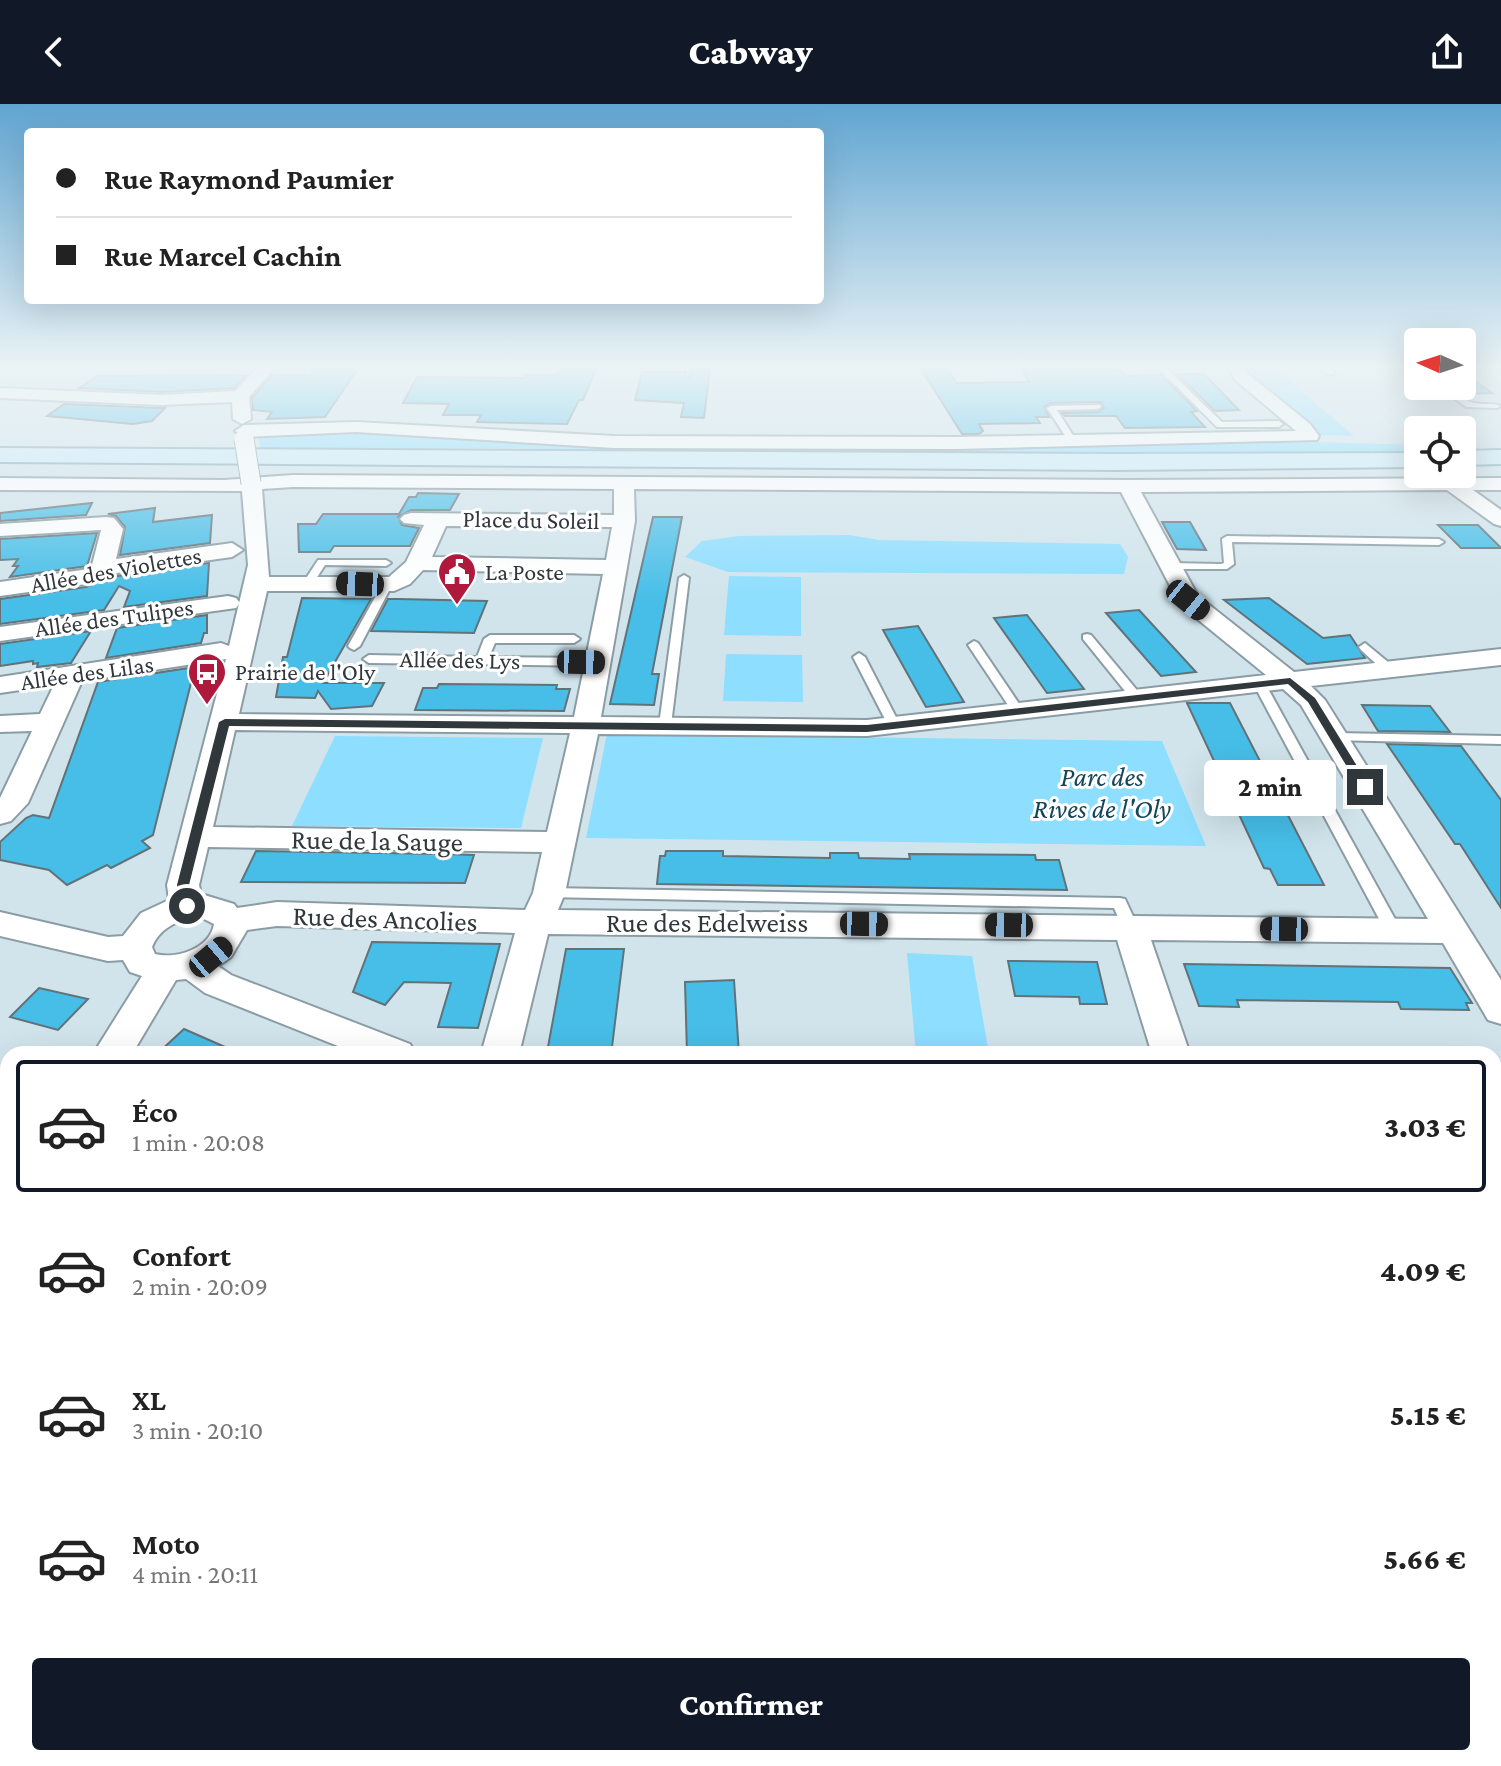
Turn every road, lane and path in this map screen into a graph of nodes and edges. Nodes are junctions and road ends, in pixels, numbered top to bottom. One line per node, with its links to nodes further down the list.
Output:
1 (245, 445): 12 (street, bridge)
2 (0, 455): 5 (main road)
3 (1501, 457): 4 (main road)
4 (1476, 458)
5 (1404, 460)
6 (0, 463): 8 (main road)
7 (1501, 465): 9 (main road)
8 (1404, 468)
9 (1476, 471)
10 (1404, 478): 16 (street)
11 (1476, 479): 15 (street)
12 (251, 483): 13 (street); 14 (street); 28 (street)
13 (0, 484)
14 (624, 484): 16 (street); 21 (street)
15 (1501, 484)
16 (1128, 486): 25 (street)
17 (1470, 488): 20 (street)
18 (411, 519): 19 (street, Place du Soleil)
19 (438, 519): 21 (street, Place du Soleil); 24 (street, Place du Soleil)
20 (1501, 520)
21 (624, 521): 26 (street)
22 (0, 530): 27 (street)
23 (1439, 542): 25 (lane)
24 (417, 563): 26 (street, Place du Soleil); 29 (street, Place du Soleil)
25 (1170, 566): 46 (street)
26 (615, 567): 43 (street)
27 (103, 568): 28 (street, Allée des Violettes); 31 (street, Allée des Violettes)
28 (235, 569): 29 (street); 32 (street, Allée des Tulipes); 38 (street)
29 (386, 574): 36 (lane)
30 (684, 578): 54 (lane)
31 (0, 589)
32 (0, 634)
33 (1087, 637): 48 (lane)
34 (574, 639): 42 (lane)
35 (974, 645): 49 (lane)
36 (354, 646)
37 (1365, 647): 44 (lane)
38 (231, 650): 45 (street, Allée des Lilas); 51 (street)
39 (859, 657): 55 (lane)
40 (1501, 657): 44 (street)
41 (369, 659): 42 (lane, Allée des Lys)
42 (482, 660): 43 (lane, Allée des Lys)
43 (599, 662): 53 (street)
44 (1390, 670): 46 (street)
45 (72, 675): 47 (street, Allée des Lilas); 50 (street)
46 (1275, 683): 48 (street); 56 (street); 66 (lane)
47 (0, 685)
48 (1137, 698): 49 (street)
49 (1018, 711): 55 (street)
50 (51, 722): 52 (street); 58 (street)
51 (225, 722): 53 (street); 59 (street)
52 (0, 724)
53 (587, 724): 54 (street); 60 (street)
54 (665, 725): 55 (street)
55 (894, 725)
56 (1335, 737): 57 (lane); 67 (street)
57 (1501, 740)
58 (0, 814)
59 (194, 837): 60 (street, Rue de la Sauge); 61 (street)
60 (561, 842): 62 (street)
61 (187, 906): 63 (street); 68 (street)
62 (543, 908): 63 (street, Rue des Ancolies); 65 (street, Rue des Edelweiss); 73 (street)
63 (232, 920): 69 (street)
64 (0, 924): 68 (street)
65 (1130, 927): 66 (street, Rue des Edelweiss); 74 (street)
66 (1393, 930): 67 (street, Rue des Edelweiss)
67 (1451, 931): 70 (street)
68 (135, 947): 69 (street)
69 (178, 968): 71 (street); 72 (street)
70 (1501, 1010)
71 (118, 1046)
72 (377, 1046)
73 (502, 1046)
74 (1168, 1046)

